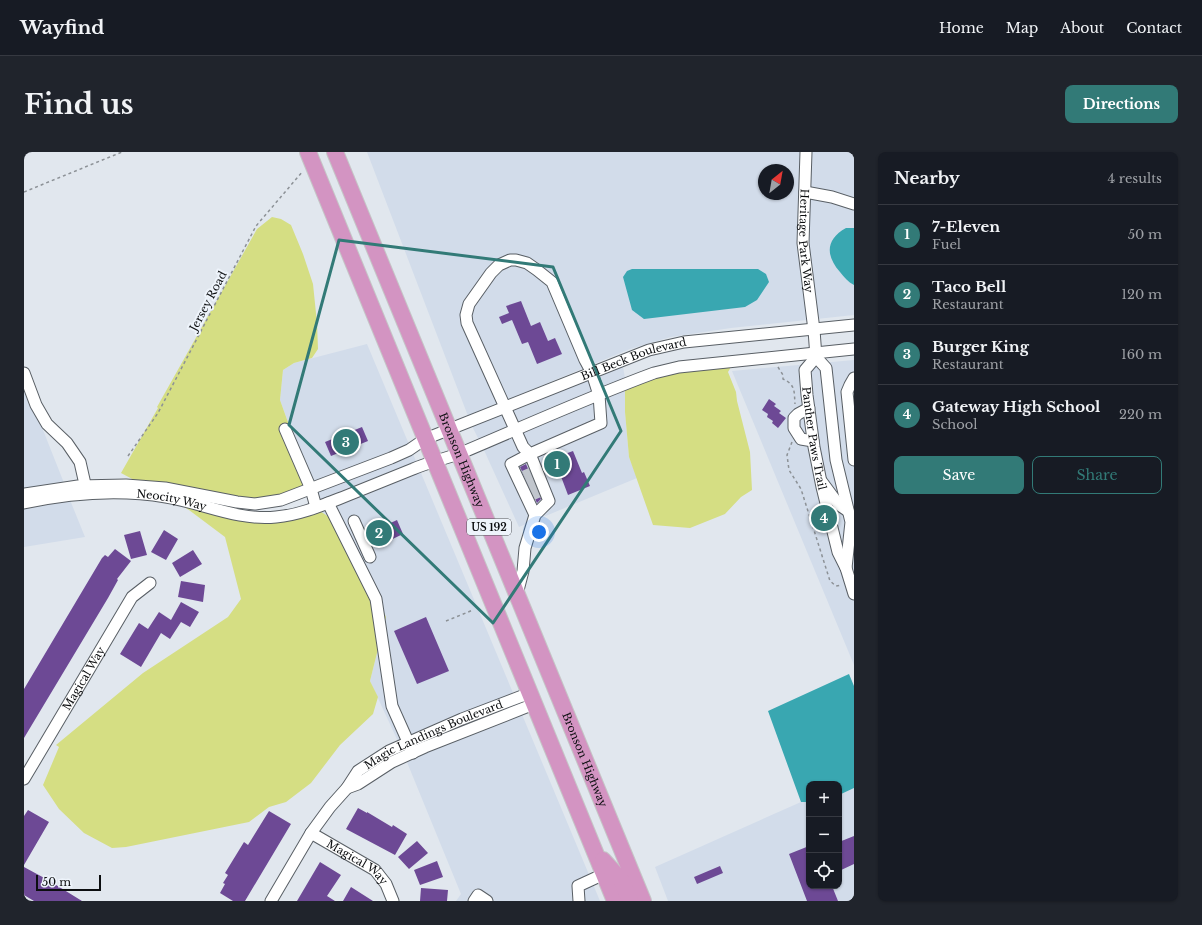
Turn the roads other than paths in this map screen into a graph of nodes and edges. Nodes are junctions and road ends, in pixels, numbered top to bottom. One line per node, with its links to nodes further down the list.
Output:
1 (336, 152): 17 (highway, Bronson Highway / US 192)
2 (806, 152): 4 (street, Heritage Park Way)
3 (310, 156): 19 (highway, US 192)
4 (805, 192): 5 (street); 7 (street, Heritage Park Way)
5 (854, 204)
6 (854, 325): 7 (street, Bill Beck Boulevard)
7 (814, 330): 9 (street, Panther Paws Trail); 11 (street, Bill Beck Boulevard)
8 (854, 349): 9 (street, Bill Beck Boulevard)
9 (816, 355): 13 (street, Bill Beck Boulevard); 15 (street, Panther Paws Trail); 33 (street, Panther Paws Trail)
10 (24, 373): 28 (street)
11 (592, 373): 13 (street); 14 (street, Bill Beck Boulevard); 14 (street)
12 (854, 378): 23 (street)
13 (598, 395): 18 (street, Bill Beck Boulevard); 22 (street)
14 (505, 408): 17 (street, Bill Beck Boulevard); 18 (street)
15 (809, 408): 20 (street, Panther Paws Trail); 20 (street)
16 (285, 429): 27 (street)
17 (449, 430): 19 (street, Bill Beck Boulevard); 21 (highway, Bronson Highway / US 192)
18 (516, 430): 21 (street, Bill Beck Boulevard); 22 (street)
19 (425, 439): 24 (highway, US 192); 27 (street, Neocity Way)
20 (813, 441): 25 (street, Panther Paws Trail)
21 (458, 454): 24 (street, Bill Beck Boulevard); 39 (highway, Bronson Highway / US 192)
22 (530, 454): 26 (street); 26 (street)
23 (854, 460)
24 (435, 462): 31 (street, Bill Beck Boulevard); 41 (highway, US 192)
25 (820, 480): 33 (street); 37 (street, Panther Paws Trail)
26 (532, 484): 34 (street); 34 (street)
27 (311, 489): 28 (street, Neocity Way); 32 (street)
28 (86, 490): 29 (street, Neocity Way); 30 (street, Neocity Way); 32 (street, Neocity Way)
29 (24, 494)
30 (24, 503)
31 (328, 503): 32 (street, Neocity Way); 42 (street)
32 (316, 507)
33 (848, 511): 37 (street, Panther Paws Trail)
34 (535, 515): 39 (street)
35 (354, 520): 36 (street)
36 (370, 557)
37 (849, 568): 40 (street, Panther Paws Trail)
38 (150, 583): 43 (street, Magical Way)
39 (517, 594): 54 (highway, Bronson Highway / US 192)
40 (854, 594)
41 (532, 698): 42 (street, Magic Landings Boulevard); 45 (highway, US 192)
42 (410, 748): 44 (street, Magic Landings Boulevard)
43 (24, 779)
44 (311, 833): 47 (street, Magic Landings Boulevard); 48 (street, Magical Way)
45 (593, 848): 46 (highway, US 192); 53 (highway)
46 (604, 874): 51 (street); 52 (highway, US 192)
47 (272, 901)
48 (393, 901)
49 (474, 901): 50 (street)
50 (487, 901)
51 (579, 901)
52 (615, 901)
53 (630, 901)
54 (643, 901)

